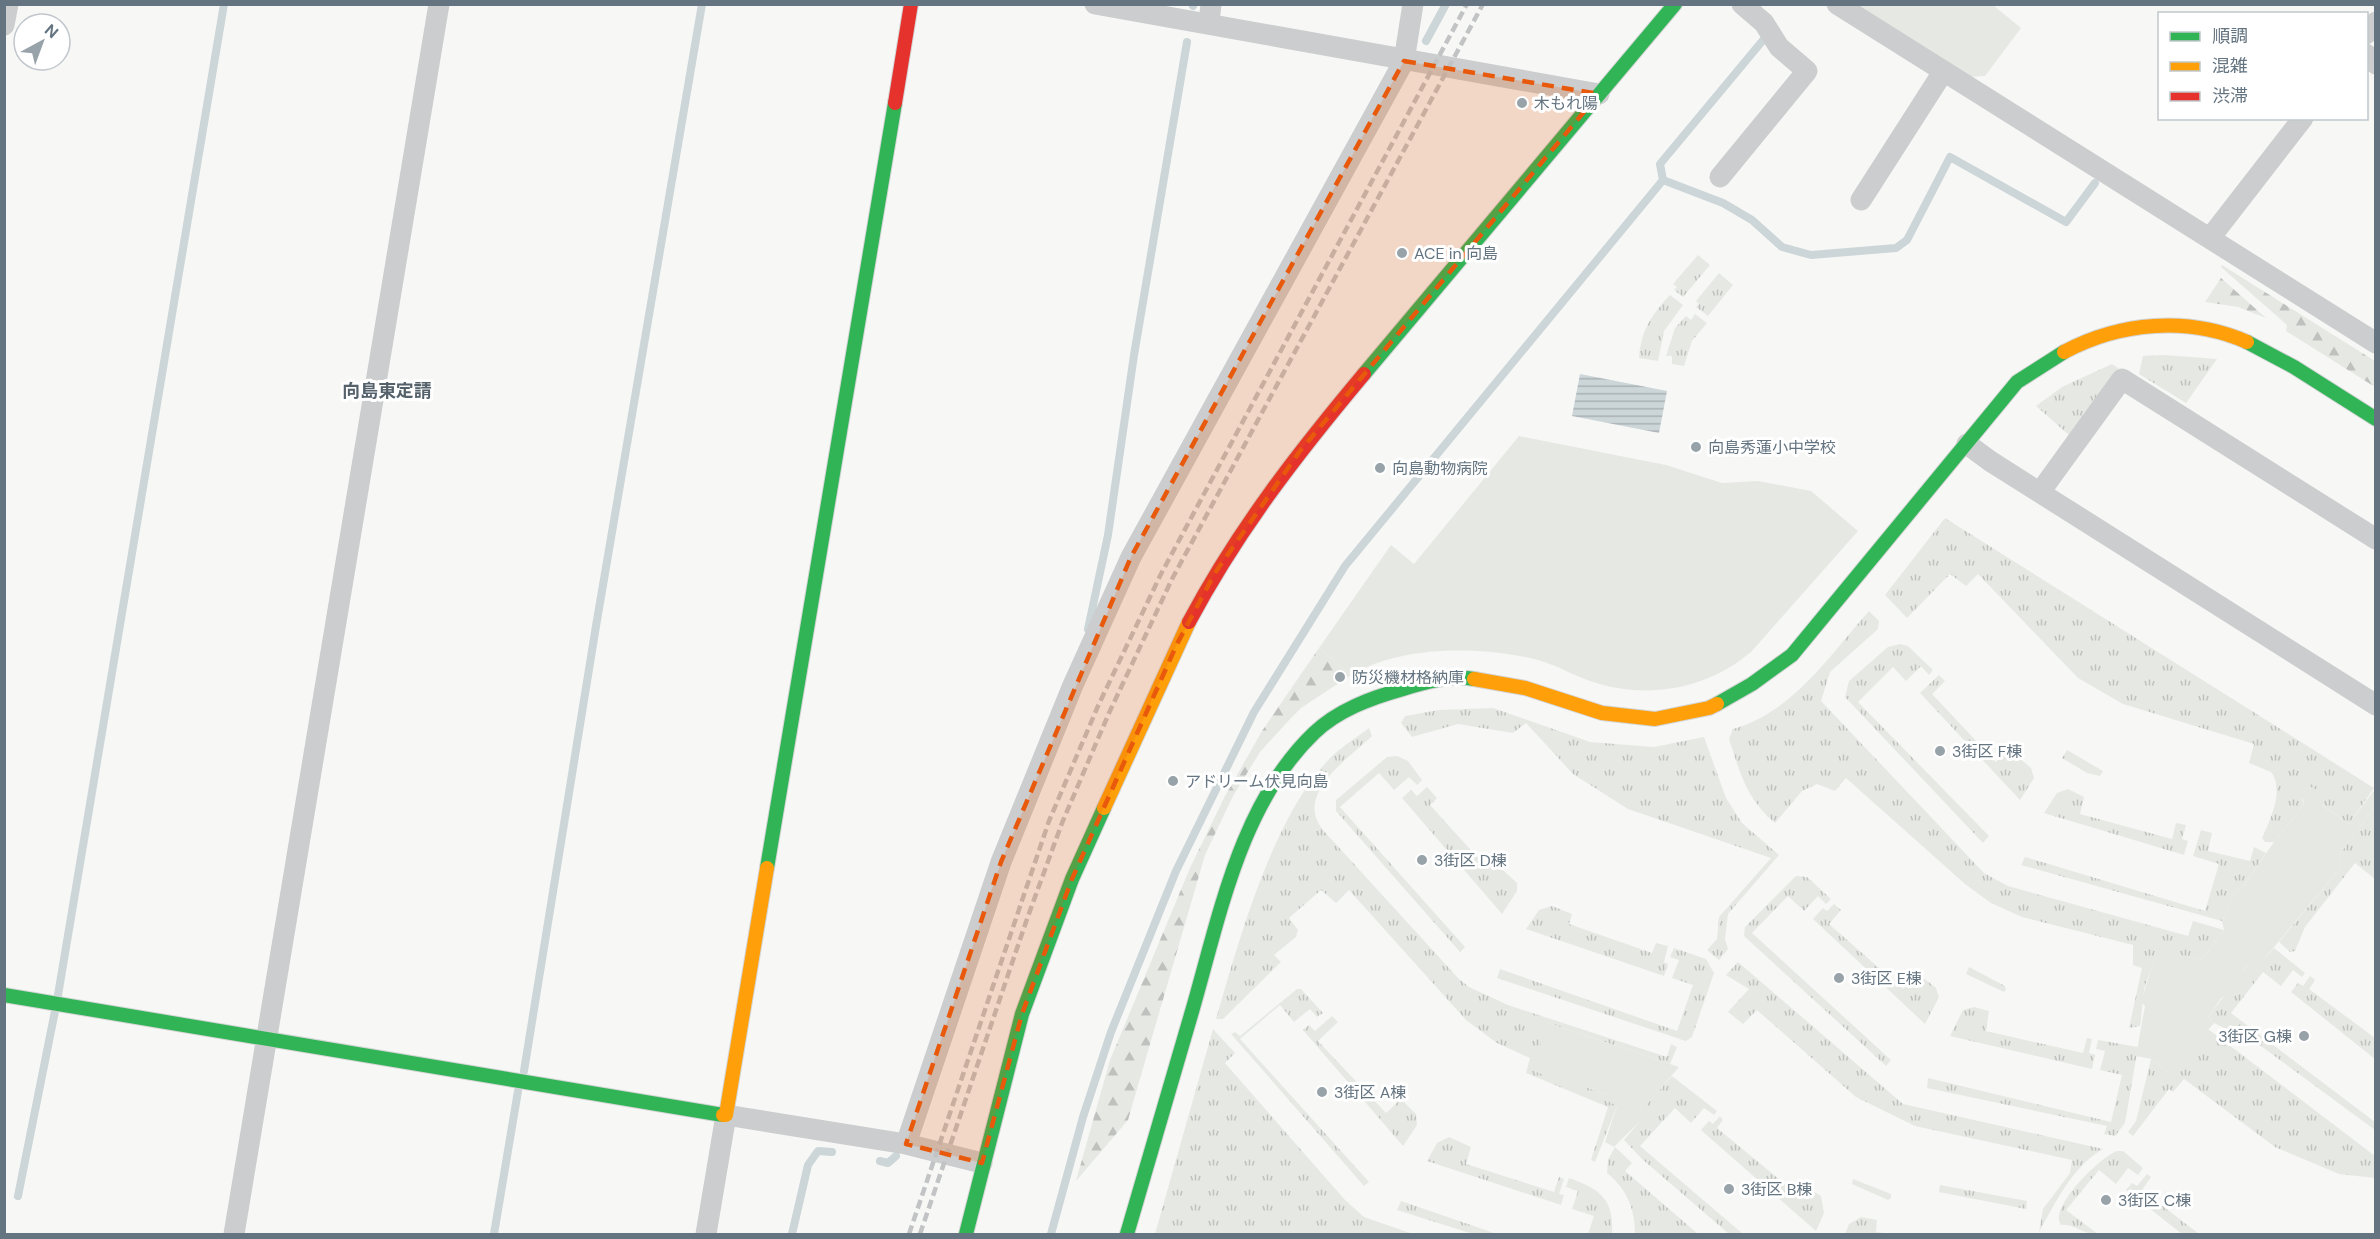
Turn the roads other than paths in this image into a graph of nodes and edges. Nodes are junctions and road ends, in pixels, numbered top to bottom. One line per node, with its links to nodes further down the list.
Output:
1 (8, 4): 10 (street)
2 (439, 4): 25 (street)
3 (911, 4): 26 (street)
4 (1095, 4): 9 (street)
5 (1413, 4): 11 (street)
6 (1675, 4): 13 (street)
7 (1742, 4): 15 (street)
8 (1837, 4): 12 (street)
9 (1210, 14): 11 (street)
10 (4, 25)
11 (1404, 61): 13 (street); 27 (street)
12 (1943, 72): 16 (street); 17 (street)
13 (1599, 94): 28 (street)
14 (2301, 120): 17 (street)
15 (1720, 177)
16 (1861, 200)
17 (2210, 238): 18 (street)
18 (2376, 343)
19 (2376, 419): 20 (street)
20 (1967, 444): 21 (street); 32 (street)
21 (2040, 492): 22 (street); 23 (street)
22 (2376, 539)
23 (2376, 705)
24 (4, 995): 25 (street)
25 (265, 1039): 26 (street); 29 (street)
26 (726, 1115): 27 (street); 30 (street)
27 (906, 1144): 28 (street)
28 (982, 1164): 31 (street)
29 (234, 1234)
30 (706, 1234)
31 (966, 1234)
32 (1127, 1234)

